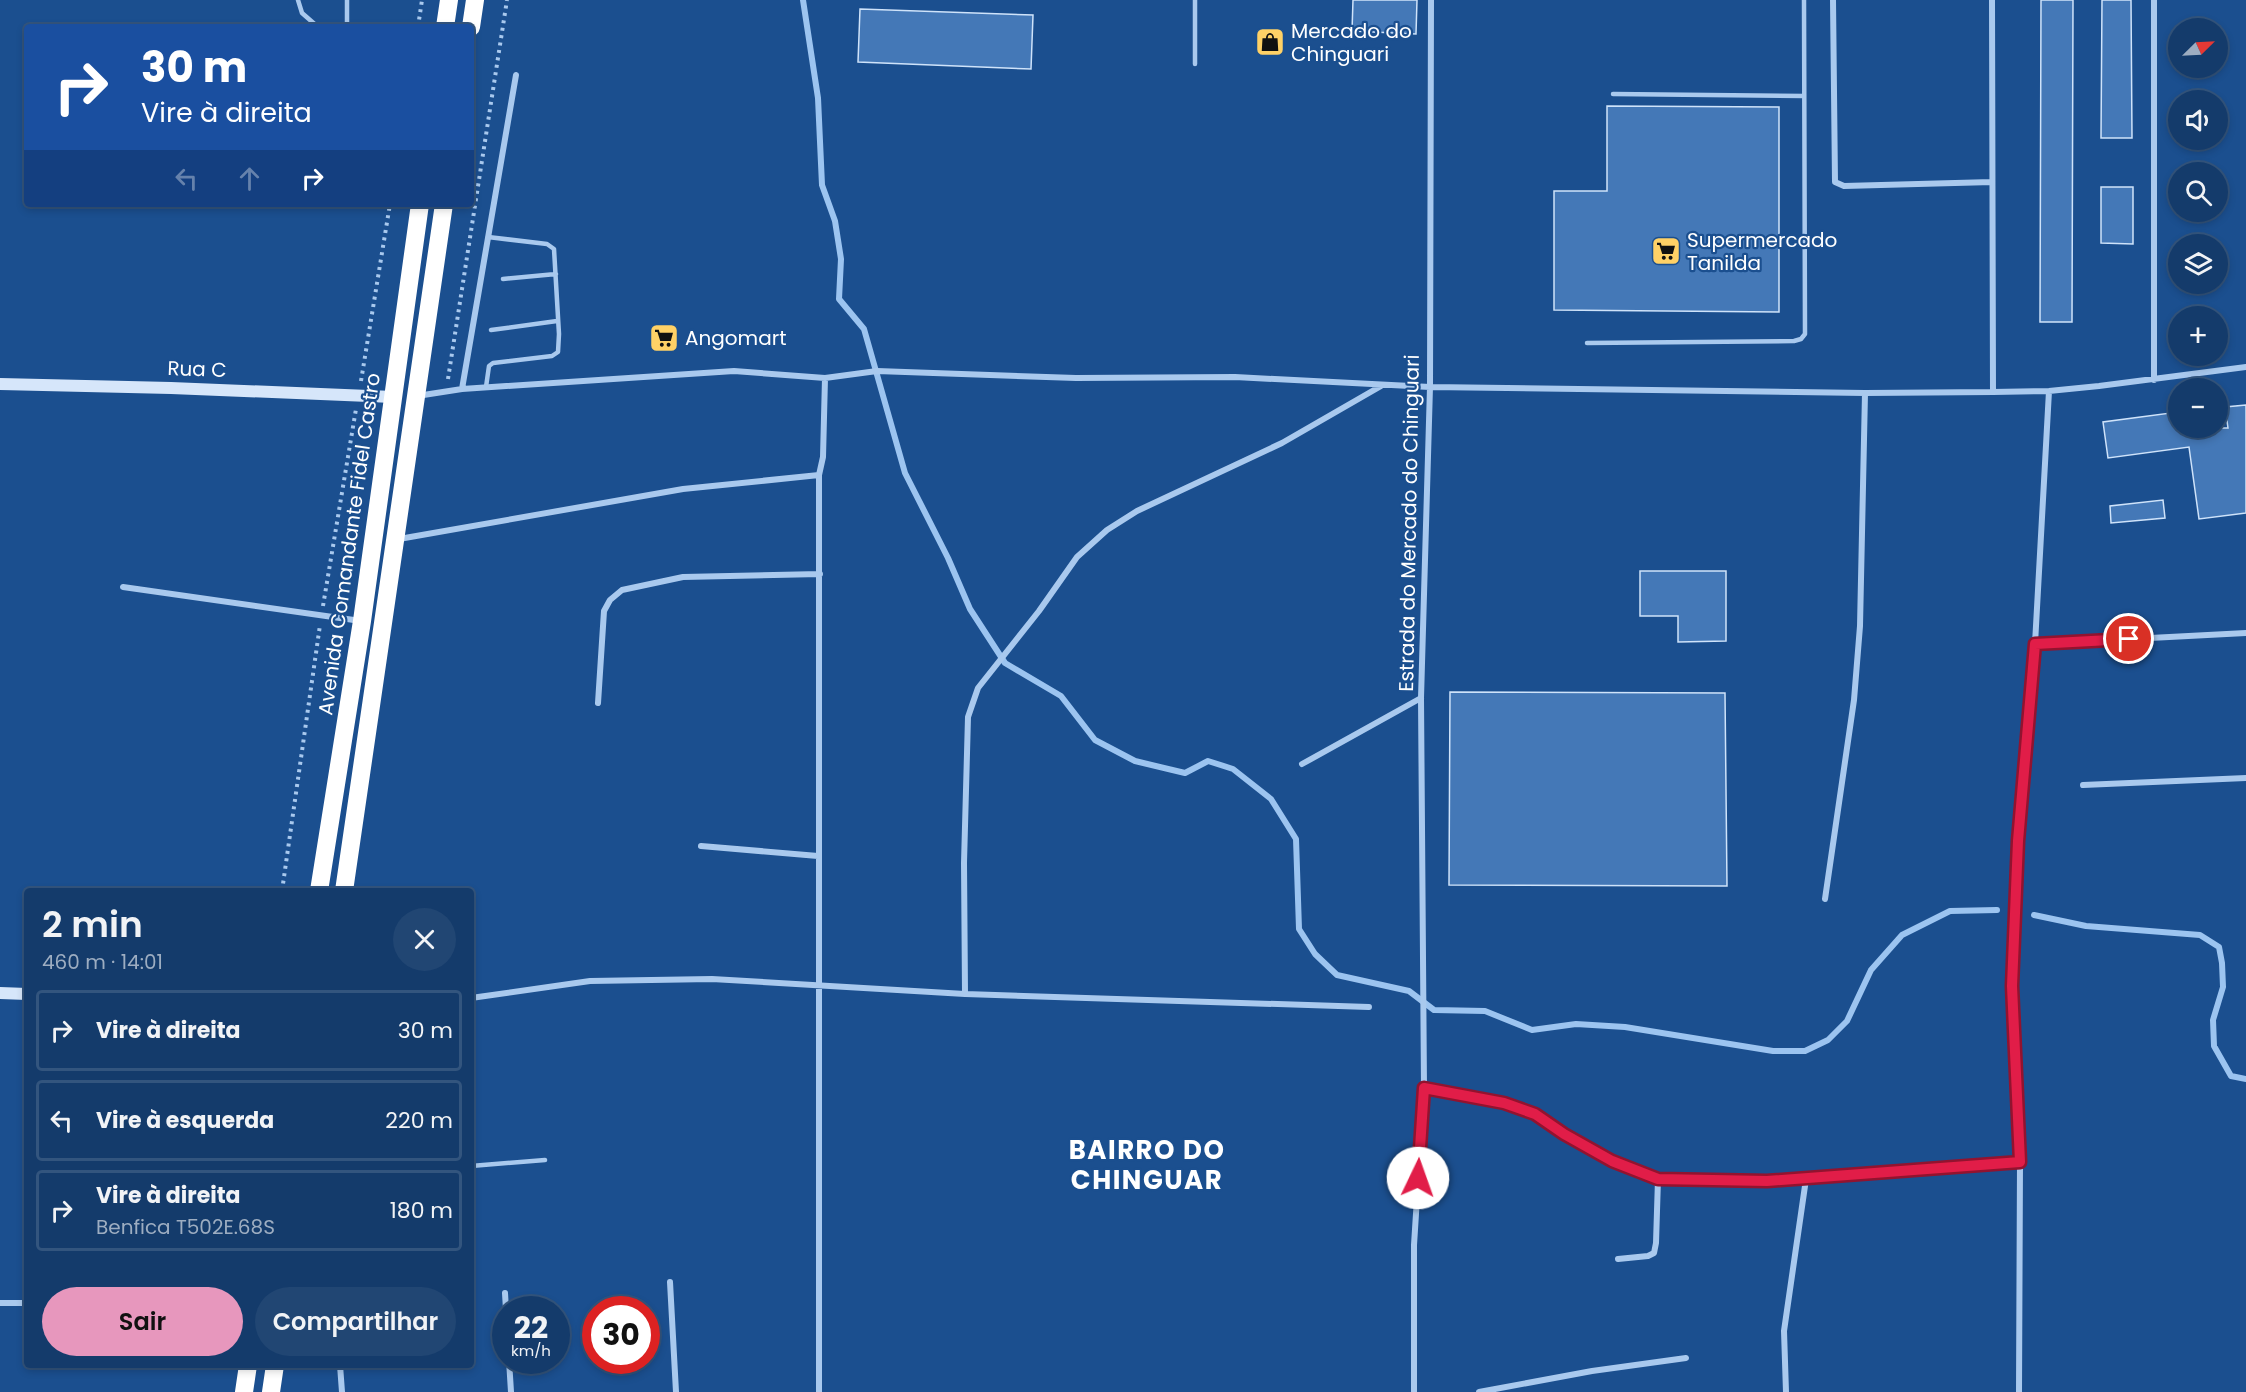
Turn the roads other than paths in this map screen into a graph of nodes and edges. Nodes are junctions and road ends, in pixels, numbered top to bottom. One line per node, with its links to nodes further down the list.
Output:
1 (298, 0): 11 (lane)
2 (347, 0): 12 (lane)
3 (449, 0): 13 (highway)
4 (475, 0): 14 (highway)
5 (1194, 0): 15 (lane)
6 (1431, 0): 34 (street, Estrada do Mercado do Chinguari)
7 (1804, 0): 18 (lane)
8 (1833, 0): 19 (street)
9 (1992, 0): 19 (street)
10 (2154, 0): 30 (street)
11 (315, 24)
12 (347, 24)
13 (445, 24)
14 (471, 24)
15 (1195, 64)
16 (516, 75): 22 (street)
17 (1613, 94): 18 (lane)
18 (1804, 96): 27 (lane)
19 (1992, 182): 37 (street)
20 (420, 207): 40 (highway, Avenida Comandante Fidel Castro)
21 (444, 207): 39 (highway)
22 (488, 237): 23 (lane); 35 (street)
23 (556, 274): 24 (lane); 25 (lane)
24 (504, 279)
25 (557, 321): 26 (lane); 33 (lane)
26 (491, 330)
27 (1587, 343)
28 (2246, 367): 30 (street)
29 (825, 378): 32 (street); 33 (street); 41 (street)
30 (2154, 380): 36 (street)
31 (0, 384): 40 (street, Rua C)
32 (1382, 385): 34 (street); 61 (street)
33 (486, 387): 35 (street)
34 (1430, 387): 38 (street); 48 (street, Estrada do Mercado do Chinguari)
35 (462, 389): 39 (street)
36 (2049, 391): 37 (street); 47 (street)
37 (1993, 392): 38 (street)
38 (1865, 393): 57 (street)
39 (416, 396): 42 (highway)
40 (393, 397): 45 (highway, Avenida Comandante Fidel Castro)
41 (819, 475): 42 (street); 43 (street)
42 (396, 540): 56 (highway)
43 (820, 574): 49 (street); 54 (street)
44 (123, 587): 45 (street)
45 (362, 621): 55 (highway, Avenida Comandante Fidel Castro)
46 (2246, 633): 47 (street)
47 (2035, 644): 66 (street)
48 (1421, 698): 50 (street); 64 (street, Estrada do Mercado do Chinguari)
49 (597, 703)
50 (1302, 764)
51 (2246, 778): 52 (street)
52 (2083, 785)
53 (701, 846): 54 (street)
54 (818, 856): 58 (street)
55 (319, 888)
56 (344, 888)
57 (1825, 899)
58 (818, 987): 61 (street); 62 (street); 87 (street)
59 (0, 993): 60 (street)
60 (24, 994)
61 (965, 994): 63 (street)
62 (474, 998)
63 (1368, 1007)
64 (1424, 1088): 68 (street); 88 (street, Estrada do Mercado do Chinguari)
65 (545, 1160): 67 (lane)
66 (2020, 1162): 69 (street); 91 (street)
67 (474, 1166)
68 (1658, 1179): 69 (street); 70 (street)
69 (1806, 1179): 90 (street)
70 (1618, 1259)
71 (670, 1282): 86 (street)
72 (505, 1293): 73 (street)
73 (505, 1296)
74 (0, 1303): 75 (street)
75 (24, 1303)
76 (1686, 1358): 81 (street)
77 (248, 1368): 82 (highway)
78 (275, 1368): 83 (highway)
79 (340, 1368): 84 (street)
80 (509, 1374): 85 (street)
81 (1503, 1390): 89 (street)
82 (244, 1392)
83 (271, 1392)
84 (342, 1392)
85 (510, 1392)
86 (675, 1392)
87 (819, 1392)
88 (1414, 1392)
89 (1479, 1392)
90 (1786, 1392)
91 (2019, 1392)

